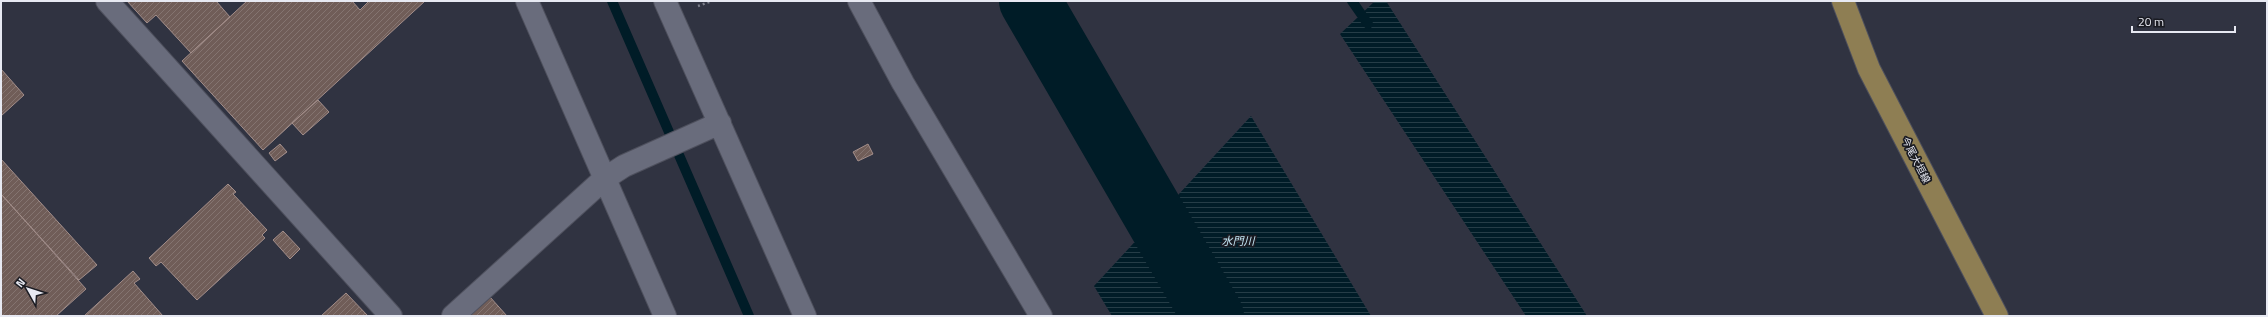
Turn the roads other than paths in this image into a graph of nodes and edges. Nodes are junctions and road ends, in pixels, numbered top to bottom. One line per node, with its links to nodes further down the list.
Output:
1 (107, 1): 8 (street)
2 (527, 1): 7 (street)
3 (665, 1): 6 (street)
4 (859, 1): 12 (street)
5 (1844, 1): 13 (main road, 今尾大垣線)
6 (712, 127): 7 (street); 11 (street)
7 (604, 179): 9 (street); 10 (street)
8 (391, 316)
9 (453, 316)
10 (665, 316)
11 (805, 316)
12 (1041, 316)
13 (1997, 316)

